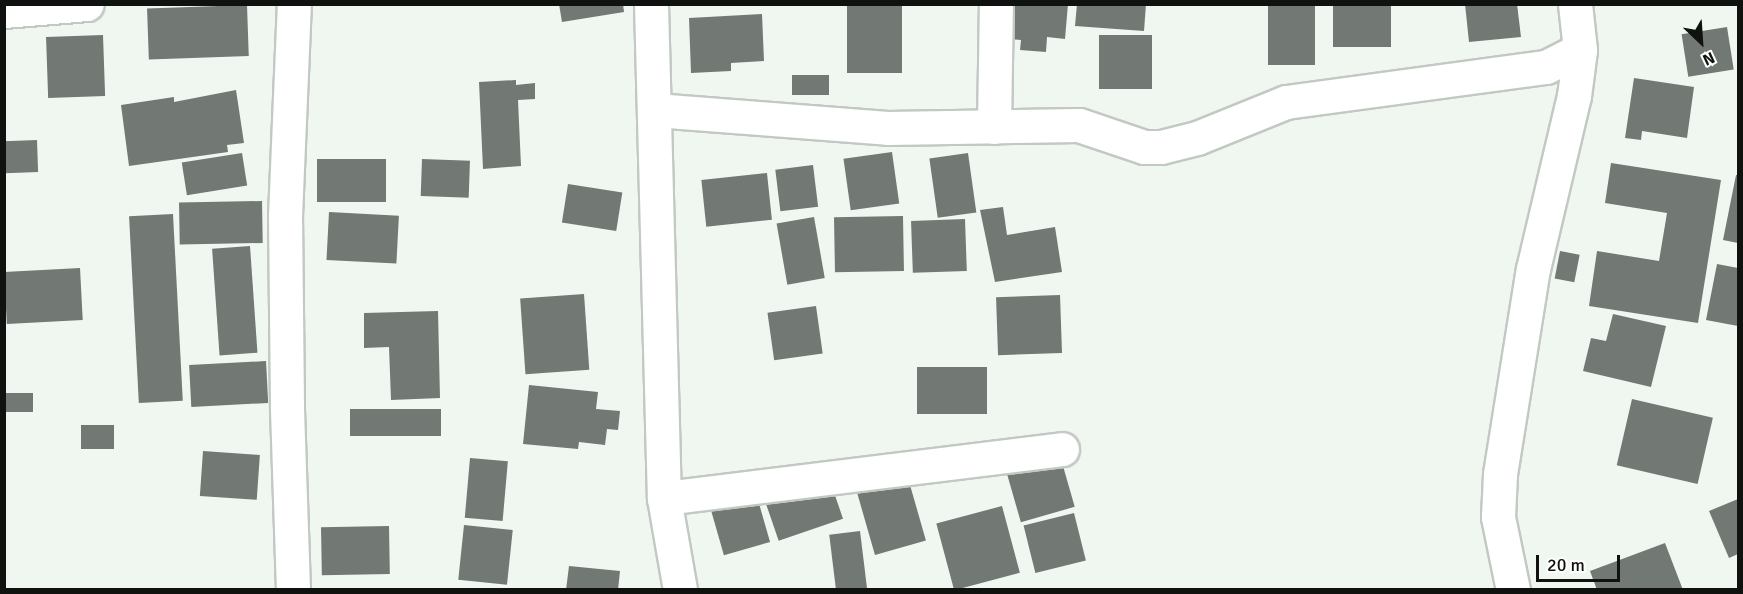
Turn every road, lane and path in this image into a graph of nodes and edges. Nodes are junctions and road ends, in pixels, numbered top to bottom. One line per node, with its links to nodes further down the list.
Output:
1 (87, 4): 6 (street)
2 (294, 4): 14 (street)
3 (651, 4): 10 (street)
4 (996, 4): 11 (street)
5 (1575, 4): 7 (street)
6 (4, 11)
7 (1580, 50): 8 (street); 9 (street)
8 (1546, 67): 9 (street); 11 (street)
9 (1574, 96): 16 (street)
10 (655, 110): 11 (street); 13 (street)
11 (994, 127)
12 (1062, 449): 13 (street)
13 (664, 498): 15 (street)
14 (293, 590)
15 (680, 590)
16 (1513, 590)

